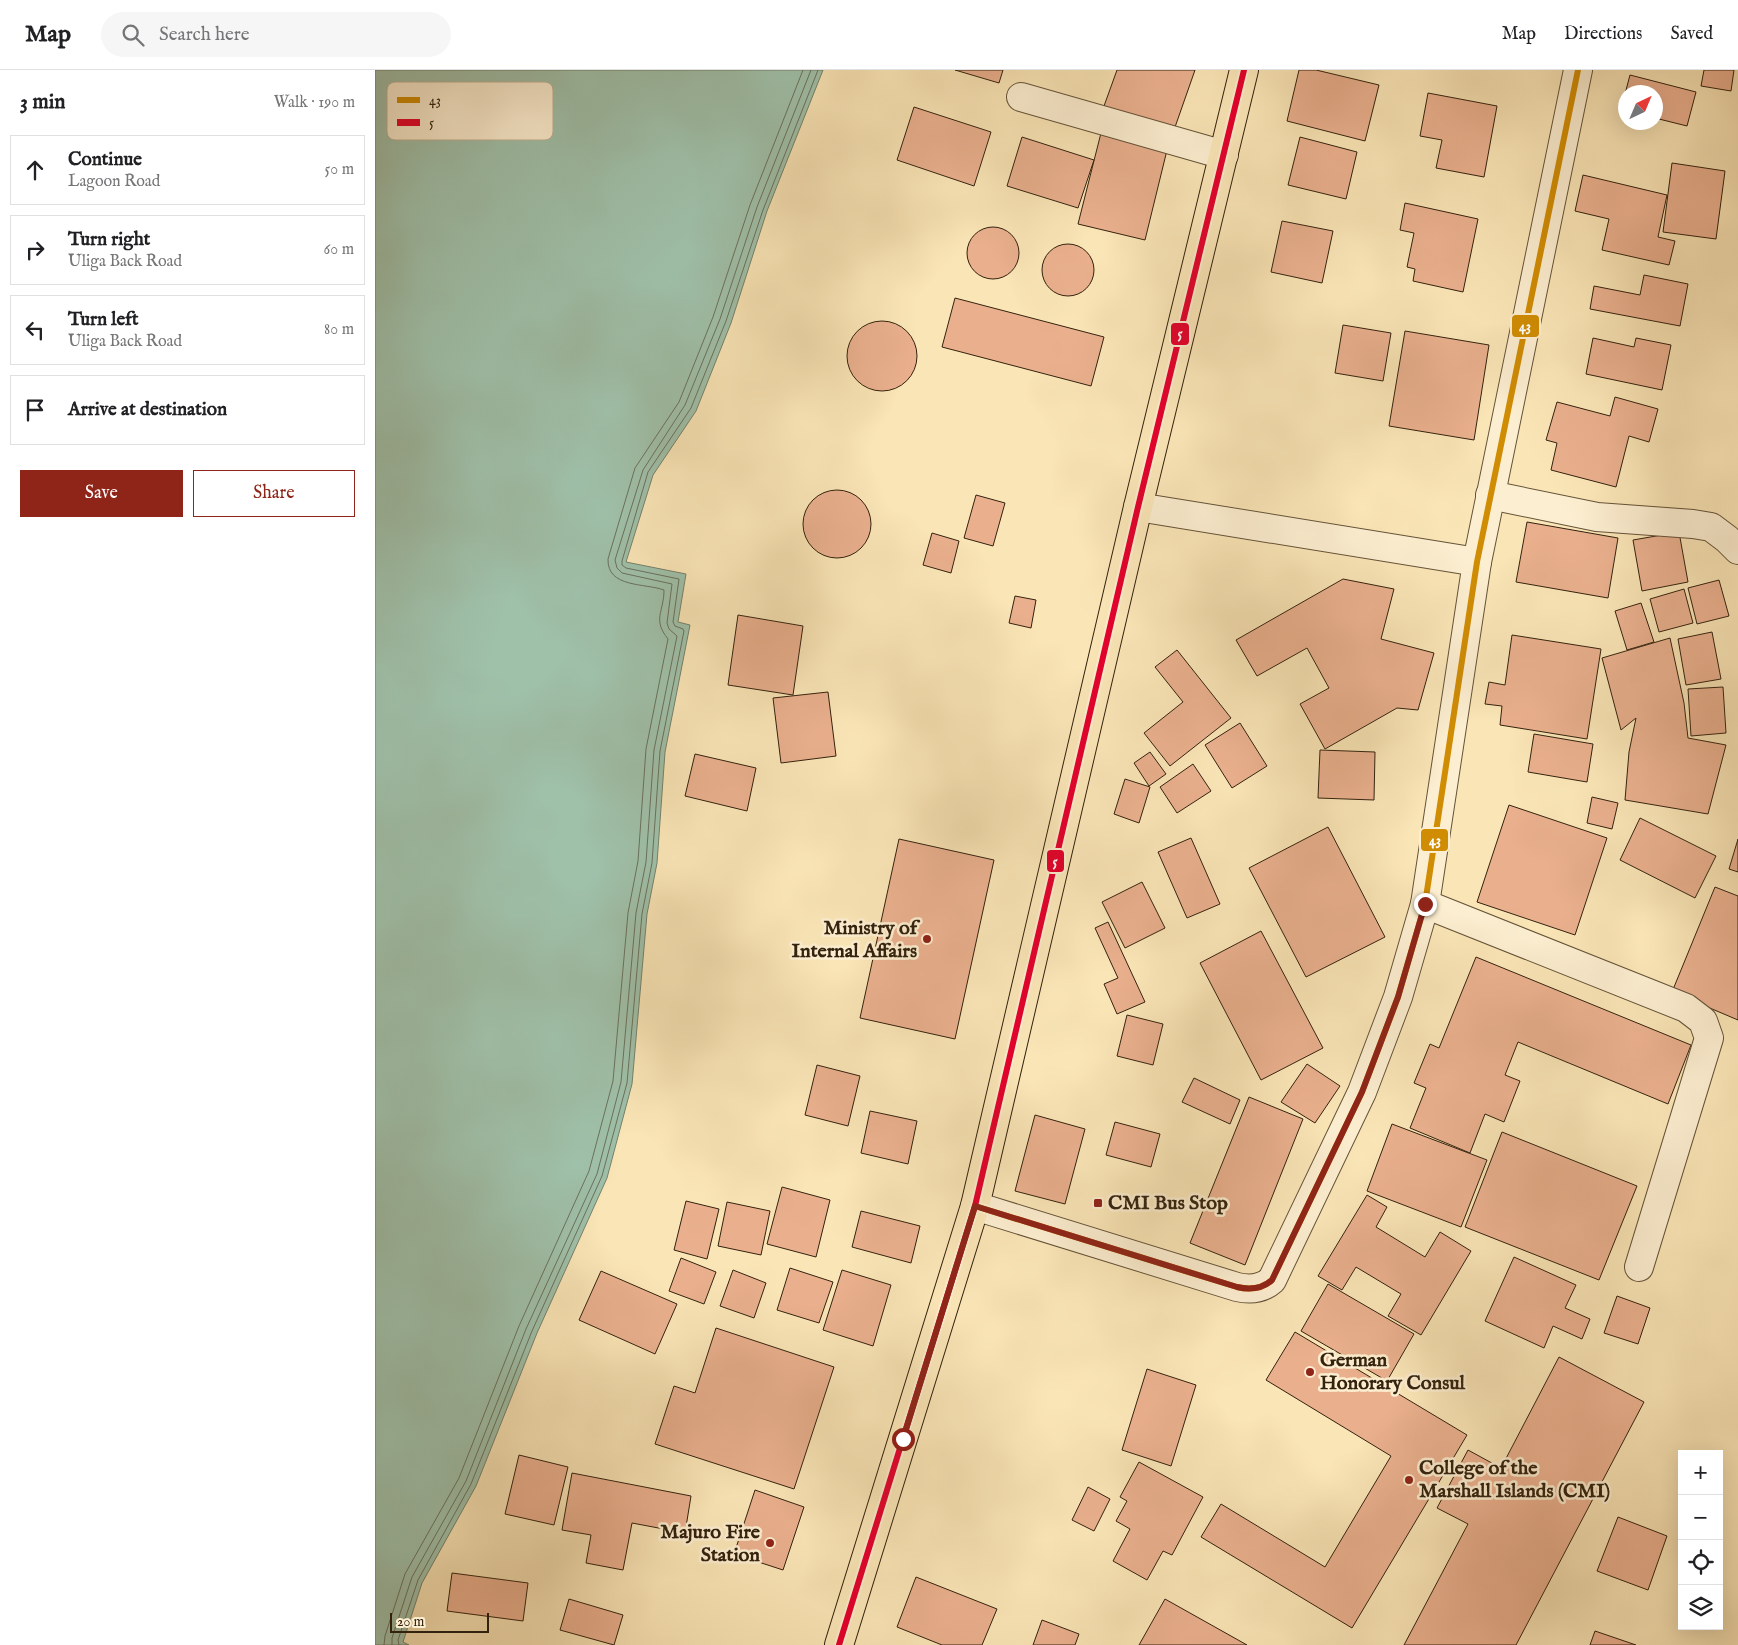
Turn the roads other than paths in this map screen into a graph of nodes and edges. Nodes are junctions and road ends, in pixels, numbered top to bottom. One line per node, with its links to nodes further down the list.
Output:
1 (1244, 70): 4 (main road)
2 (1578, 70): 5 (street)
3 (1021, 97): 4 (street)
4 (1224, 156): 6 (main road)
5 (1490, 495): 7 (street); 8 (street)
6 (1138, 507): 8 (street); 10 (main road)
7 (1738, 550)
8 (1477, 562): 9 (street)
9 (1425, 904): 10 (street); 11 (street)
10 (975, 1206): 12 (main road)
11 (1639, 1267)
12 (839, 1645)

